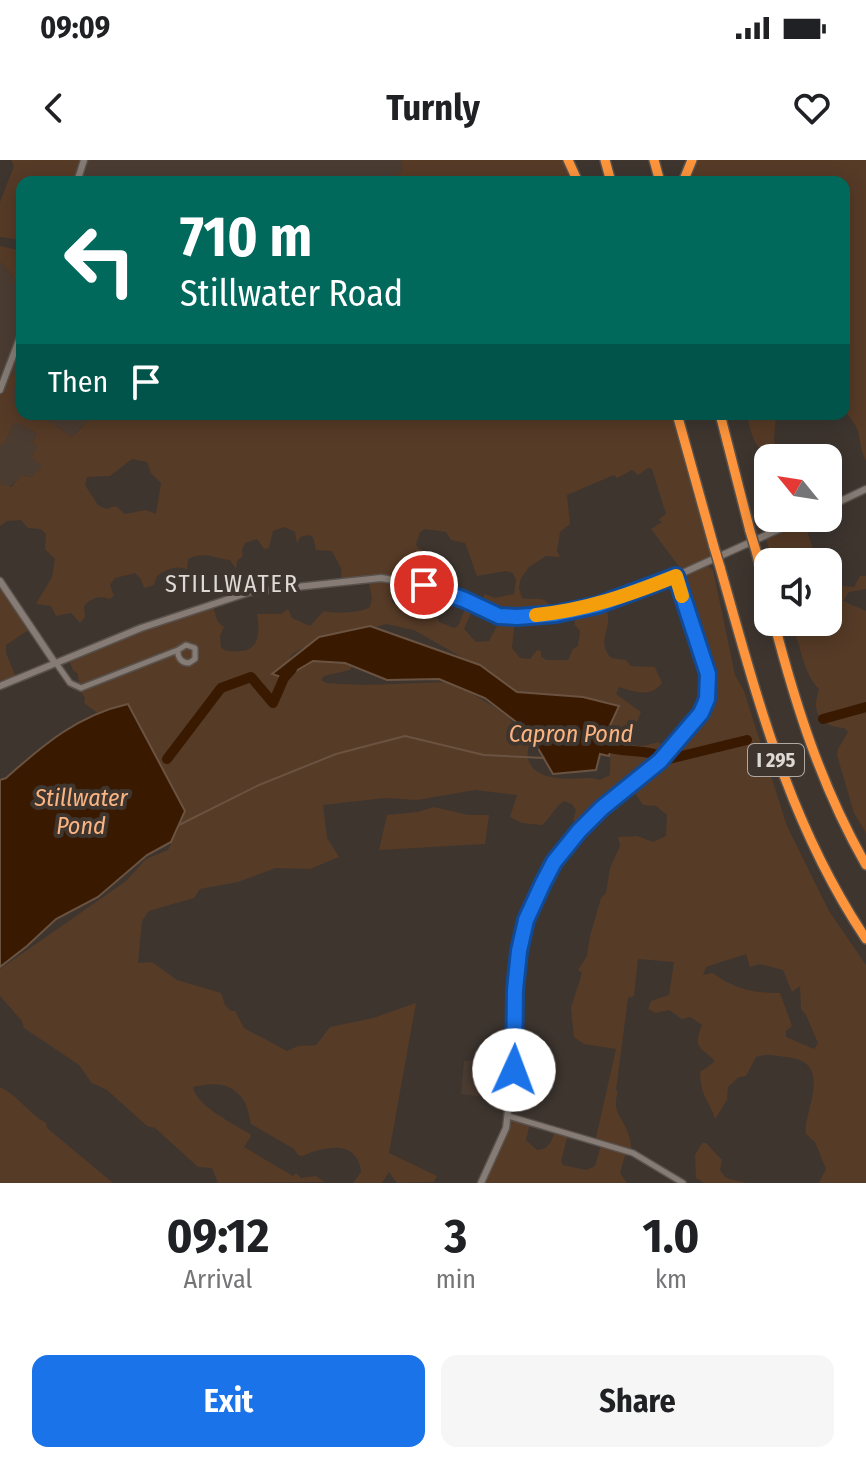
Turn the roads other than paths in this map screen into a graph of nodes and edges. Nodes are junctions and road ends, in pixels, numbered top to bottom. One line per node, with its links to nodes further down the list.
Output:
1 (16, 348): 2 (street)
2 (0, 390)
3 (676, 420): 16 (highway, I 295, bridge)
4 (722, 420): 8 (highway, bridge)
5 (866, 489): 6 (street)
6 (842, 500)
7 (773, 532): 9 (street)
8 (755, 548)
9 (676, 576): 13 (street); 17 (street)
10 (0, 581): 13 (street)
11 (778, 636): 15 (highway, I 295)
12 (178, 650): 13 (street)
13 (55, 663): 14 (street)
14 (0, 686)
15 (866, 865)
16 (866, 939)
17 (508, 1116): 18 (street); 19 (street)
18 (481, 1183)
19 (683, 1183)

